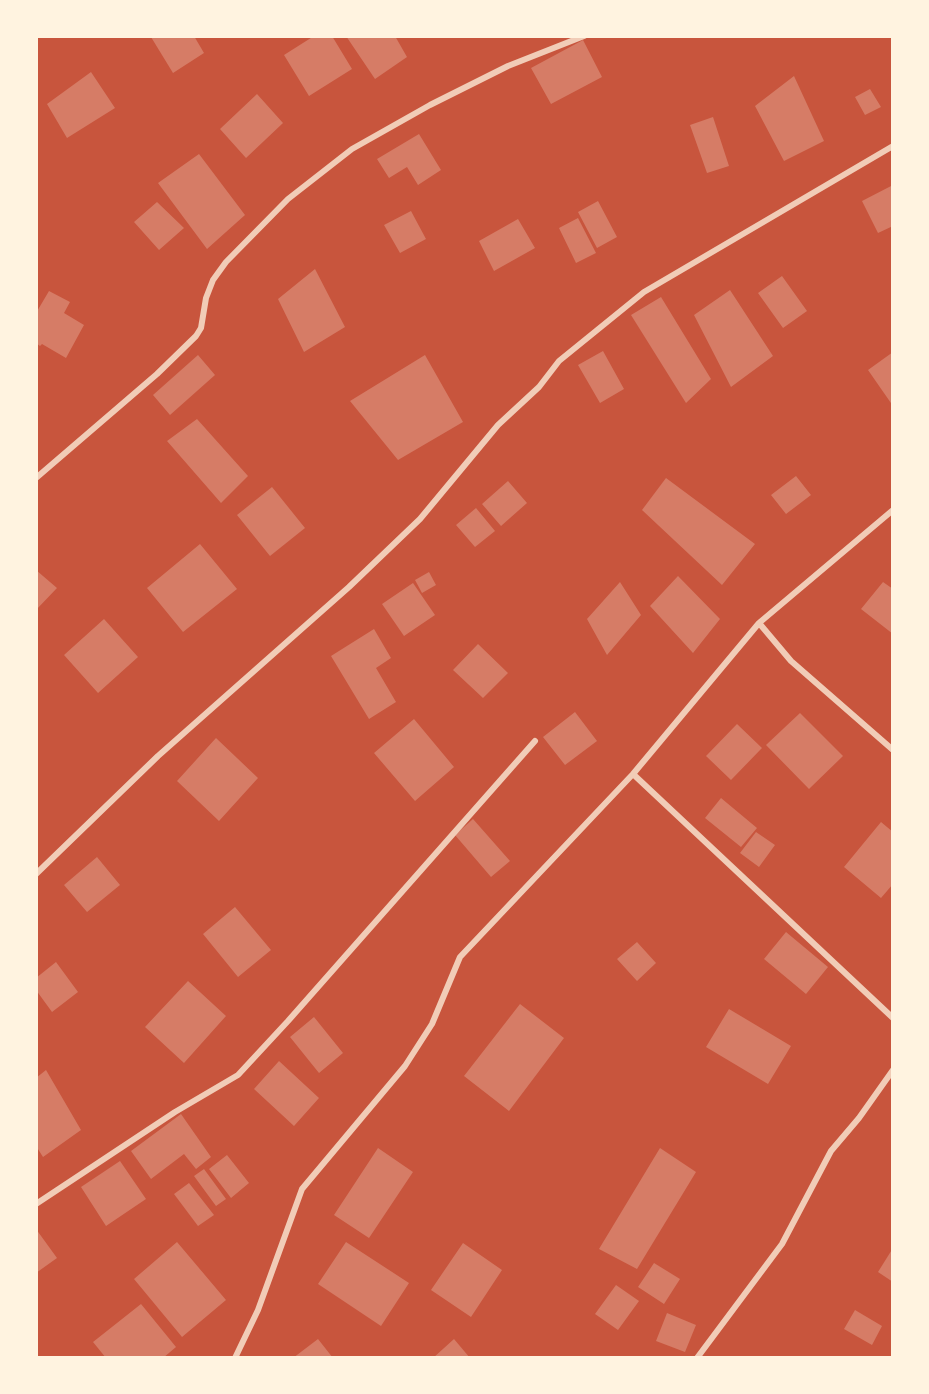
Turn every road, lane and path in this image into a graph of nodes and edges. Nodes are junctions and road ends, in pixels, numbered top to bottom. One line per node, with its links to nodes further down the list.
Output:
1 (584, 36): 3 (street)
2 (893, 146): 9 (street)
3 (36, 478)
4 (893, 510): 5 (street)
5 (759, 623): 7 (street); 8 (street)
6 (535, 741): 12 (street)
7 (893, 750)
8 (633, 774): 10 (street); 13 (street)
9 (36, 874)
10 (893, 1018)
11 (893, 1070): 14 (street)
12 (36, 1204)
13 (235, 1358)
14 (697, 1358)

